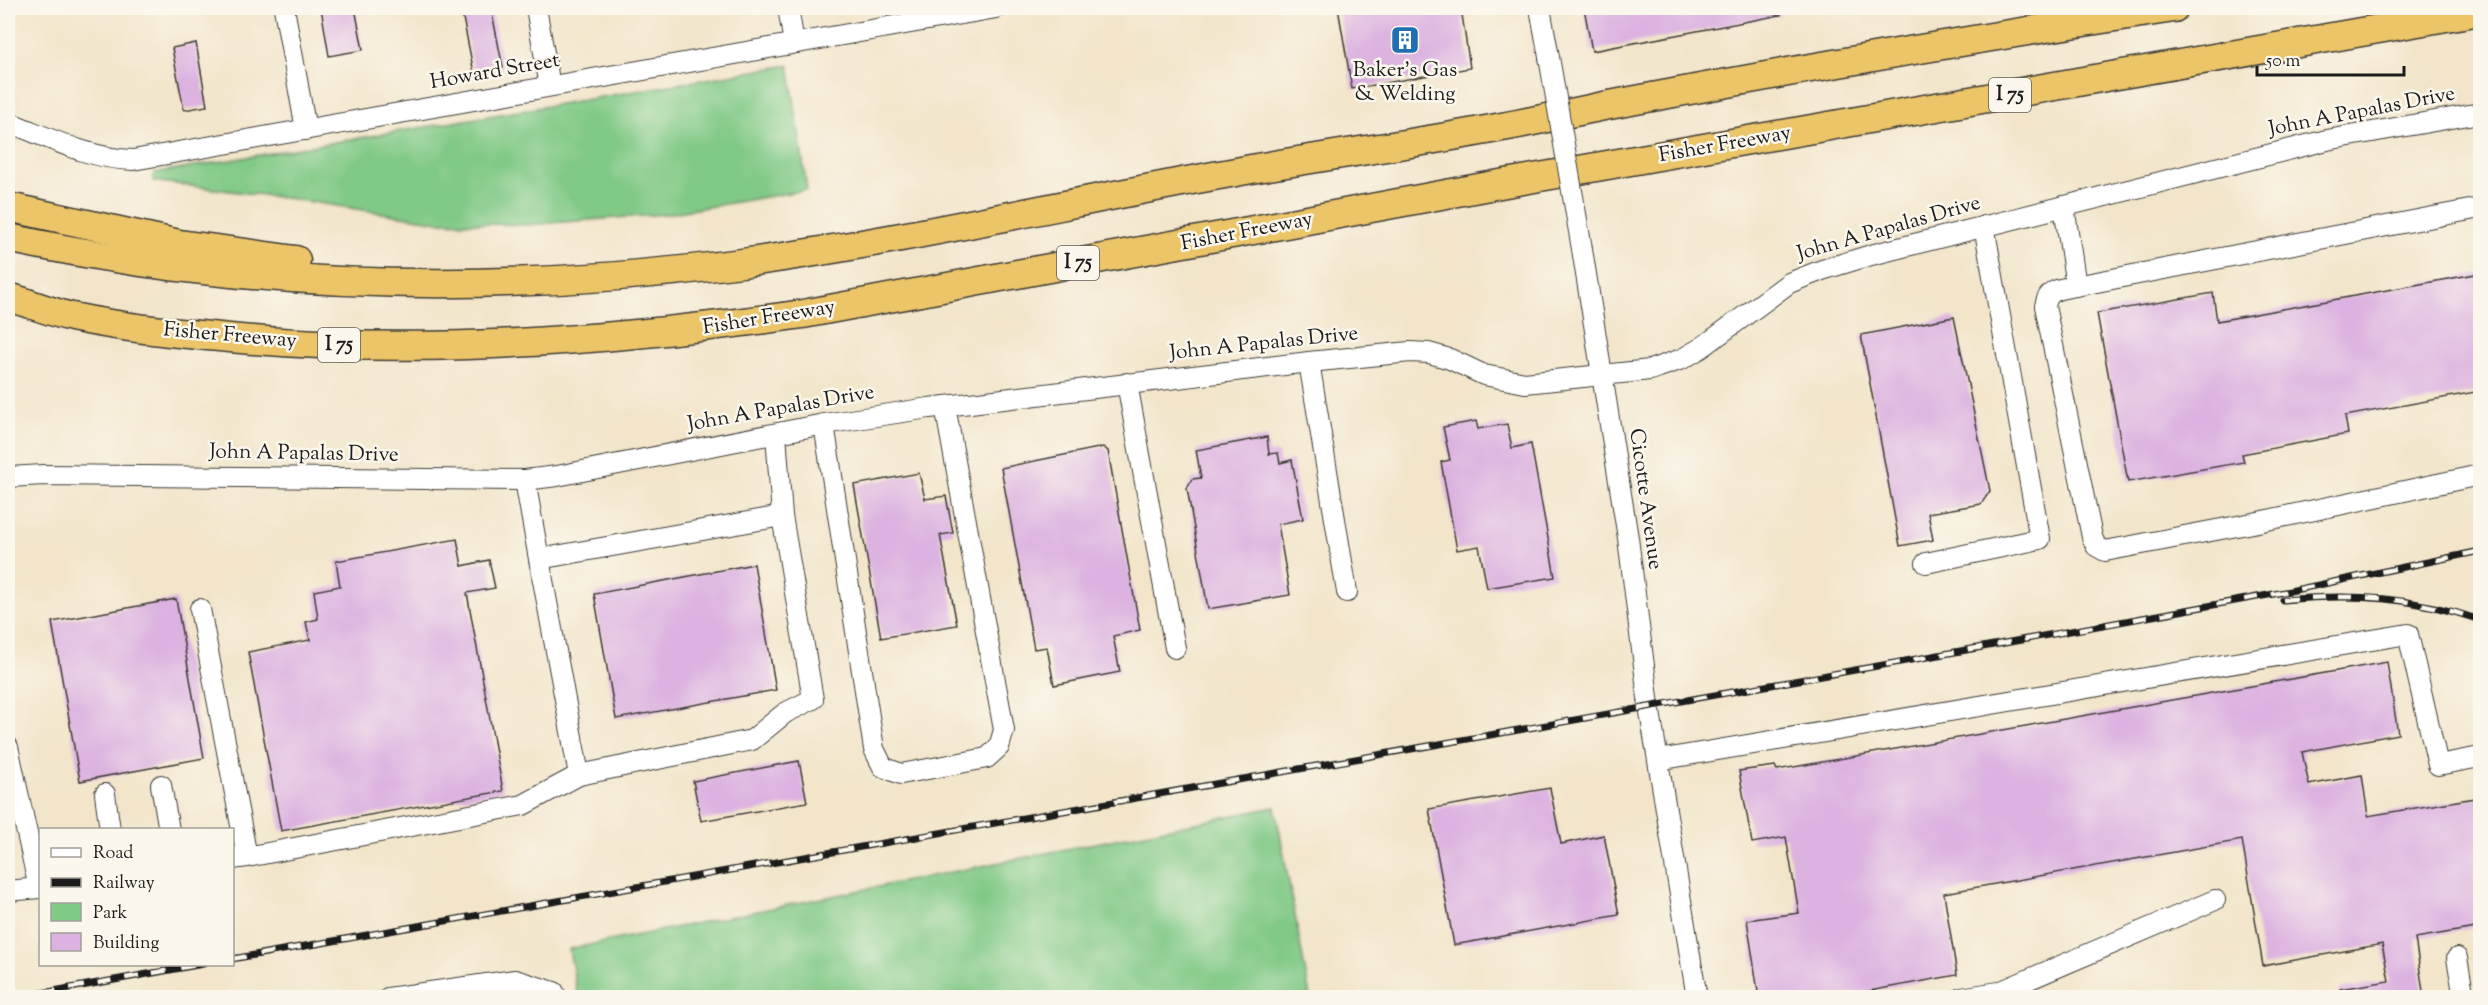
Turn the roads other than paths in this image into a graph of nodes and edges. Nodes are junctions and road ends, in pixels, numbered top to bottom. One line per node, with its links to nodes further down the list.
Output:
1 (284, 8): 12 (street)
2 (536, 8): 9 (street)
3 (788, 8): 8 (street)
4 (996, 8): 8 (street, Howard Street)
5 (1540, 8): 22 (street, Cicotte Avenue, bridge)
6 (2175, 8): 18 (highway)
7 (2481, 11): 20 (highway, Fisher Freeway / I 75)
8 (794, 43): 9 (street, Howard Street)
9 (550, 86): 12 (street, Howard Street)
10 (2481, 112): 13 (street, John A Papalas Drive)
11 (8, 122): 12 (street, Howard Street)
12 (306, 130)
13 (2064, 206): 16 (street, John A Papalas Drive); 19 (street)
14 (8, 207): 18 (highway)
15 (2481, 208): 19 (street)
16 (1984, 226): 22 (street, John A Papalas Drive); 32 (street)
17 (8, 238): 18 (highway)
18 (409, 284)
19 (2076, 286): 27 (street)
20 (14, 300)
21 (1309, 362): 22 (street, John A Papalas Drive); 23 (street, John A Papalas Drive); 33 (street)
22 (1603, 375): 38 (street, Cicotte Avenue)
23 (1127, 383): 24 (street, John A Papalas Drive); 35 (street)
24 (945, 406): 25 (street, John A Papalas Drive); 25 (street)
25 (824, 424): 26 (street, John A Papalas Drive)
26 (776, 434): 29 (street, John A Papalas Drive); 30 (street)
27 (2481, 475)
28 (8, 477): 29 (street, John A Papalas Drive)
29 (525, 480): 31 (street)
30 (782, 516): 31 (street); 39 (street)
31 (539, 559): 39 (street)
32 (1926, 563)
33 (1347, 592)
34 (200, 609): 44 (street)
35 (1175, 648)
36 (8, 747): 45 (street)
37 (2481, 757): 38 (street)
38 (1658, 760): 52 (street, Cicotte Avenue)
39 (579, 775): 44 (street)
40 (161, 785): 43 (street)
41 (105, 794): 42 (street)
42 (111, 828)
43 (169, 828)
44 (240, 858)
45 (39, 884)
46 (39, 888): 47 (street)
47 (8, 891)
48 (2215, 900): 53 (street)
49 (2457, 958): 54 (street)
50 (388, 998): 51 (street)
51 (556, 998)
52 (1697, 998)
53 (1961, 998)
54 (2464, 998)

